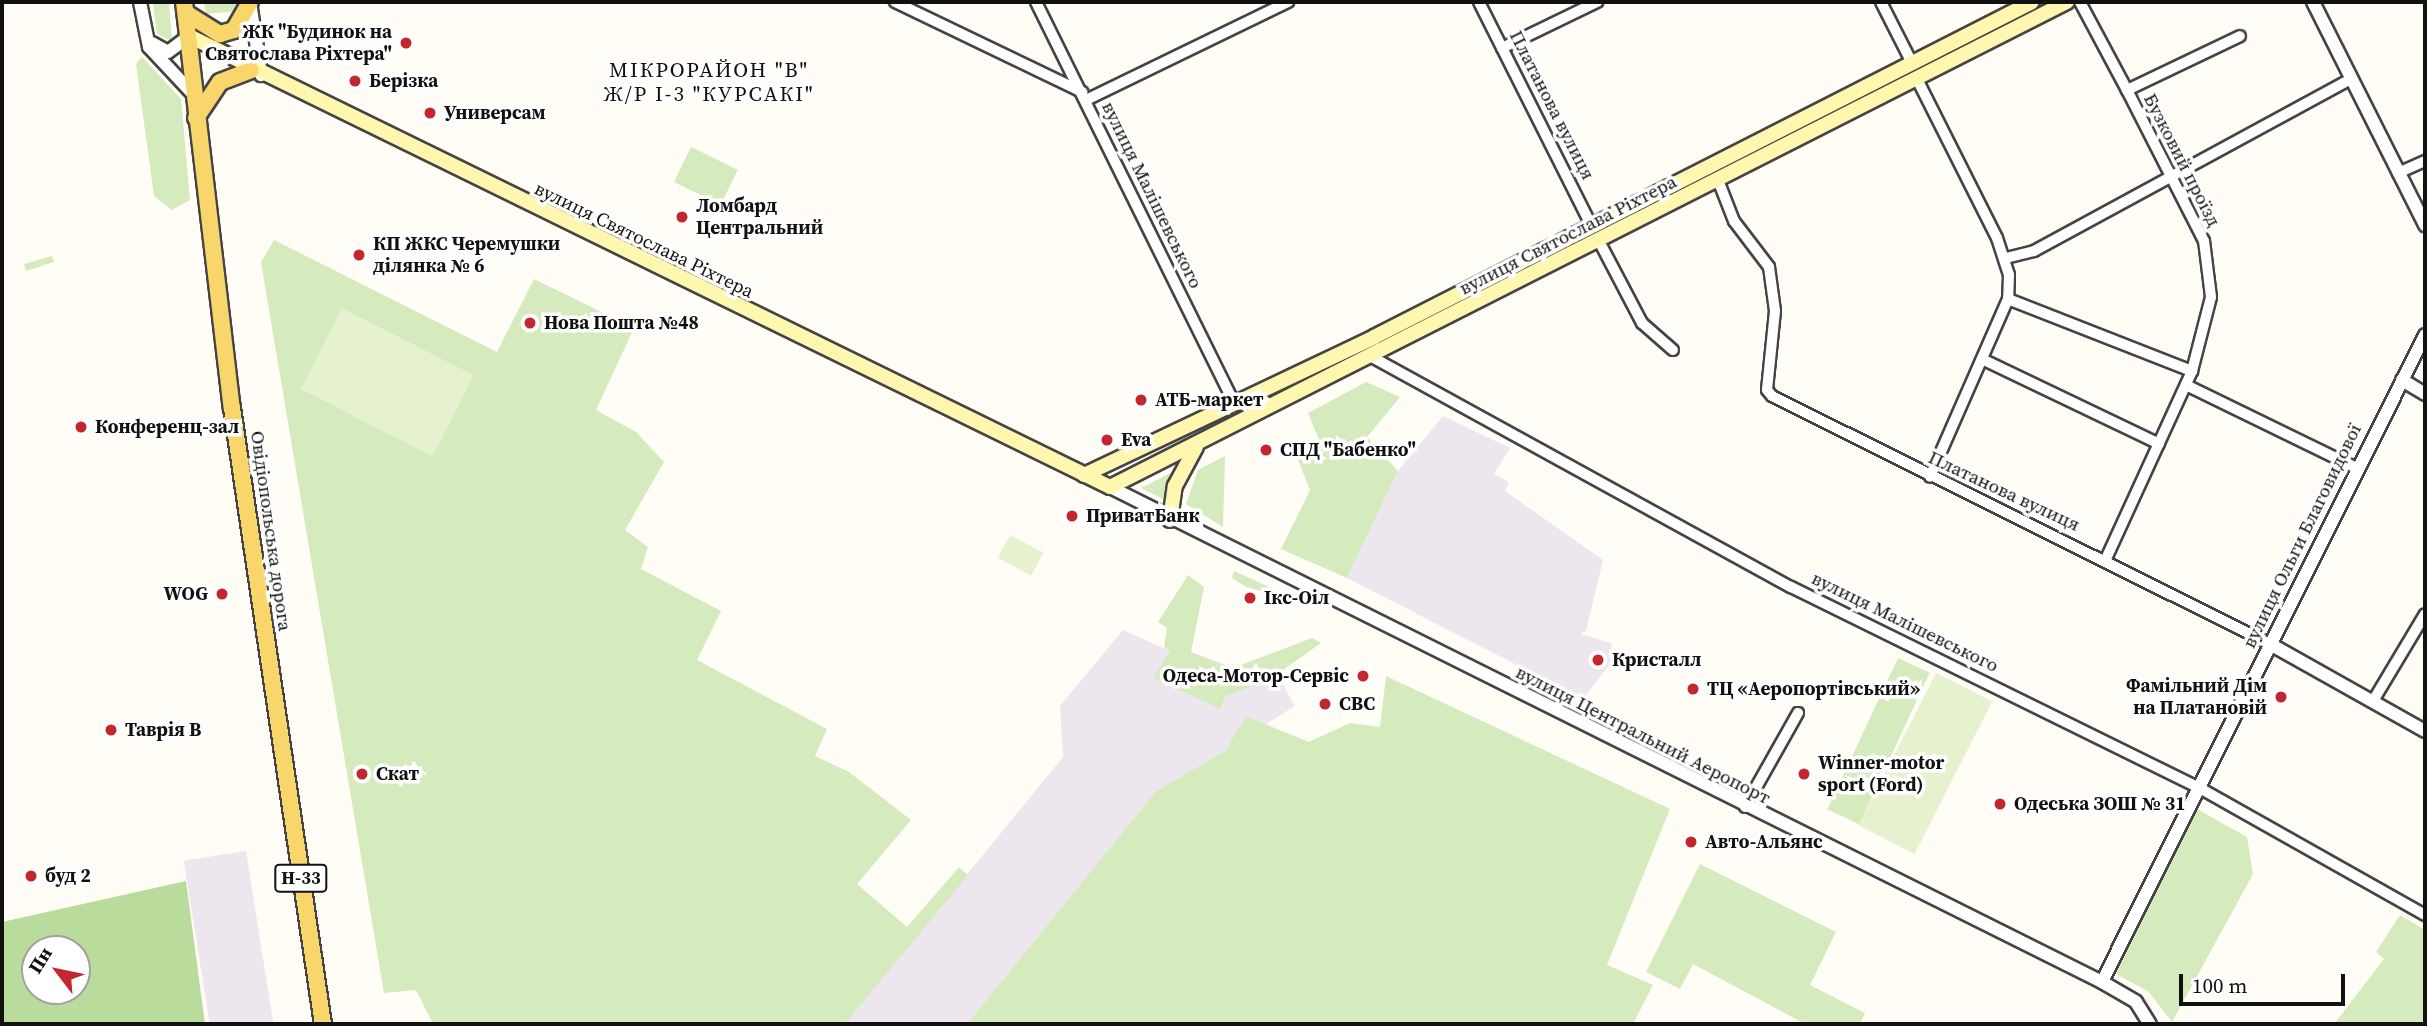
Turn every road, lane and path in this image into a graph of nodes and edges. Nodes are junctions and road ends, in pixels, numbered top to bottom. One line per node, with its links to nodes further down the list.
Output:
1 (140, 2): 16 (street)
2 (250, 2): 13 (main road); 19 (street)
3 (895, 2): 24 (street)
4 (1036, 2): 24 (street, вулиця Малішевського)
5 (1288, 2): 24 (street)
6 (1479, 2): 17 (street, Платанова вулиця)
7 (1597, 2): 17 (street)
8 (1881, 2): 18 (street)
9 (2032, 2): 18 (main road, вулиця Святослава Ріхтера)
10 (2067, 2): 20 (main road, вулиця Святослава Ріхтера)
11 (2080, 2): 22 (street)
12 (2313, 2): 21 (street)
13 (185, 8): 14 (main road, Овідіопольська дорога / Н-33)
14 (189, 36): 16 (street); 19 (main road, вулиця Святослава Ріхтера); 23 (main road, Овідіопольська дорога / Н-33)
15 (2240, 36): 22 (street, Бузковий проїзд)
16 (147, 38): 23 (street)
17 (1502, 48): 31 (street, Платанова вулиця)
18 (1912, 63): 31 (main road, вулиця Святослава Ріхтера)
19 (256, 72): 25 (main road); 47 (main road, вулиця Святослава Ріхтера)
20 (1917, 79): 29 (main road, вулиця Святослава Ріхтера); 33 (street)
21 (2351, 79): 27 (street); 28 (street)
22 (2127, 90): 27 (street, Бузковий проїзд)
23 (194, 95): 25 (main road, Овідіопольська дорога / Н-33)
24 (1084, 96): 43 (street, вулиця Малішевського)
25 (196, 118): 61 (main road, Овідіопольська дорога / Н-33)
26 (2425, 161): 28 (street)
27 (2170, 172): 33 (street); 39 (street, Бузковий проїзд)
28 (2398, 173): 30 (street)
29 (1718, 180): 32 (main road, вулиця Святослава Ріхтера); 48 (street, Платанова вулиця)
30 (2425, 225)
31 (1592, 227): 43 (main road, вулиця Святослава Ріхтера)
32 (1599, 241): 36 (street); 37 (main road, вулиця Святослава Ріхтера)
33 (2006, 258): 34 (street)
34 (2008, 299): 38 (street); 39 (street)
35 (2425, 335): 40 (street, вулиця Ольги Благовидової)
36 (1673, 350)
37 (1372, 357): 45 (main road, вулиця Святослава Ріхтера); 57 (street, вулиця Малішевського)
38 (1984, 360): 44 (street); 48 (street)
39 (2192, 371): 41 (street, Бузковий проїзд)
40 (2402, 380): 42 (street); 46 (street, вулиця Ольги Благовидової)
41 (2186, 385): 44 (street, Бузковий проїзд); 46 (street)
42 (2425, 394)
43 (1235, 404): 47 (main road, вулиця Святослава Ріхтера)
44 (2159, 444): 51 (street, Бузковий проїзд)
45 (1197, 445): 49 (main road, вулиця Святослава Ріхтера); 50 (main road)
46 (2356, 468): 53 (street, вулиця Ольги Благовидової)
47 (1084, 475): 49 (main road, вулиця Святослава Ріхтера)
48 (1930, 477): 51 (street, Платанова вулиця)
49 (1110, 487): 50 (street, вулиця Центральний Аеропорт)
50 (1170, 520): 58 (street, вулиця Центральний Аеропорт)
51 (2105, 561): 53 (street, Платанова вулиця)
52 (2425, 614): 54 (street)
53 (2270, 644): 54 (street, Платанова вулиця); 57 (street, вулиця Ольги Благовидової)
54 (2373, 701): 56 (street, Платанова вулиця)
55 (1798, 713): 58 (street)
56 (2425, 731)
57 (2198, 787): 59 (street, вулиця Малішевського); 60 (street, вулиця Ольги Благовидової)
58 (1745, 807): 60 (street, вулиця Центральний Аеропорт)
59 (2425, 915)
60 (2102, 982): 62 (street, вулиця Центральний Аеропорт)
61 (323, 1024)
62 (2150, 1024)

